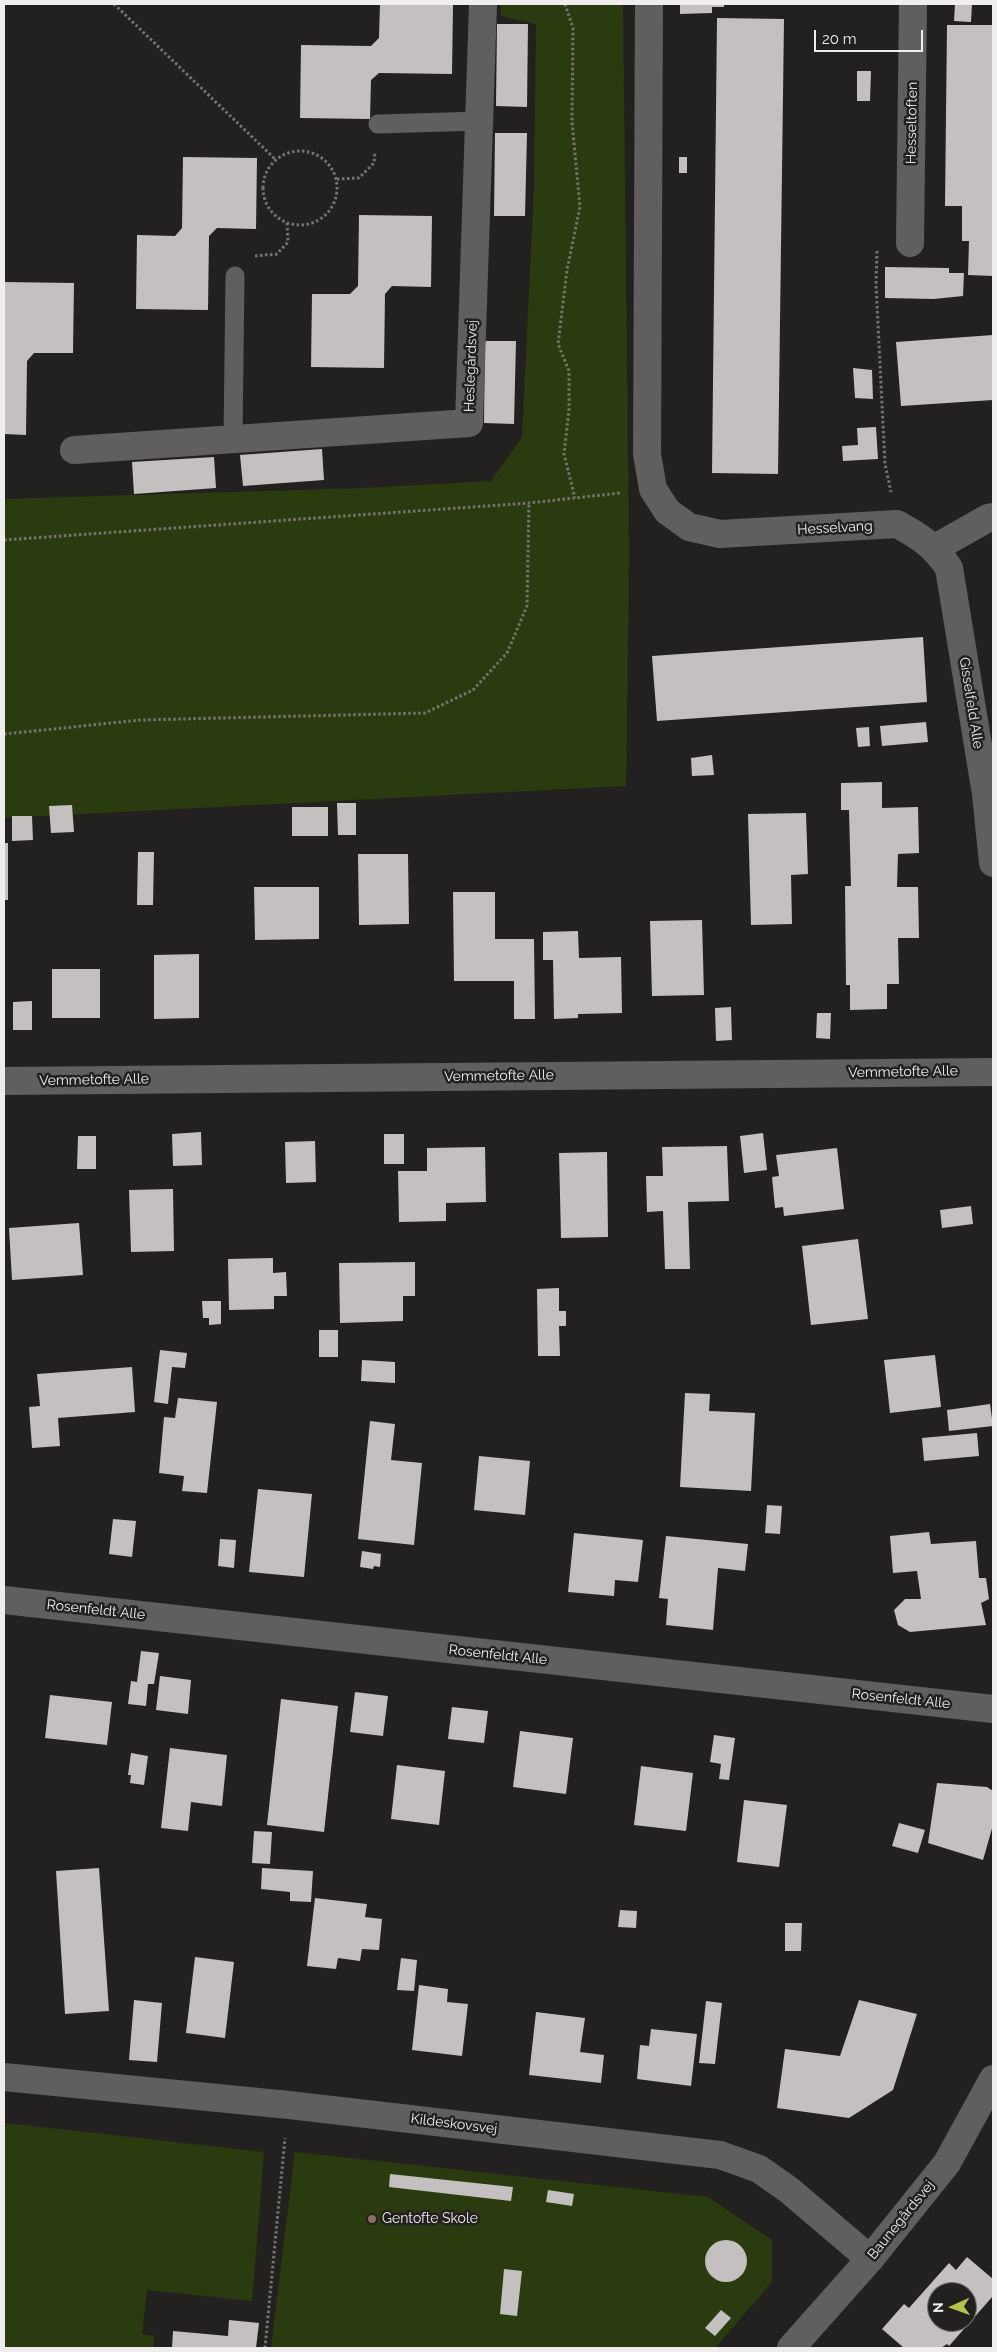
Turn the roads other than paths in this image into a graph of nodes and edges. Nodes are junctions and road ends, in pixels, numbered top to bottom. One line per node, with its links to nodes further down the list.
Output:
1 (483, 4): 4 (street, Heslegårdsvej)
2 (648, 4): 11 (street, Hesselvang)
3 (913, 4): 6 (street, Hesseltoften)
4 (481, 121): 5 (lane); 8 (street, Heslegårdsvej)
5 (378, 124)
6 (910, 243)
7 (235, 276): 8 (lane)
8 (233, 440): 9 (street, Heslegårdsvej)
9 (74, 450)
10 (993, 517): 11 (street)
11 (936, 548): 12 (street, Gisselfeld Alle)
12 (993, 863)
13 (993, 1072): 14 (street, Vemmetofte Alle)
14 (4, 1081)
15 (4, 1600): 16 (street, Rosenfeldt Alle)
16 (993, 1709)
17 (4, 2077): 19 (street, Kildeskovsvej)
18 (993, 2079): 19 (street, Baunegårdsvej)
19 (870, 2259): 20 (street, Baunegårdsvej)
20 (790, 2348)

